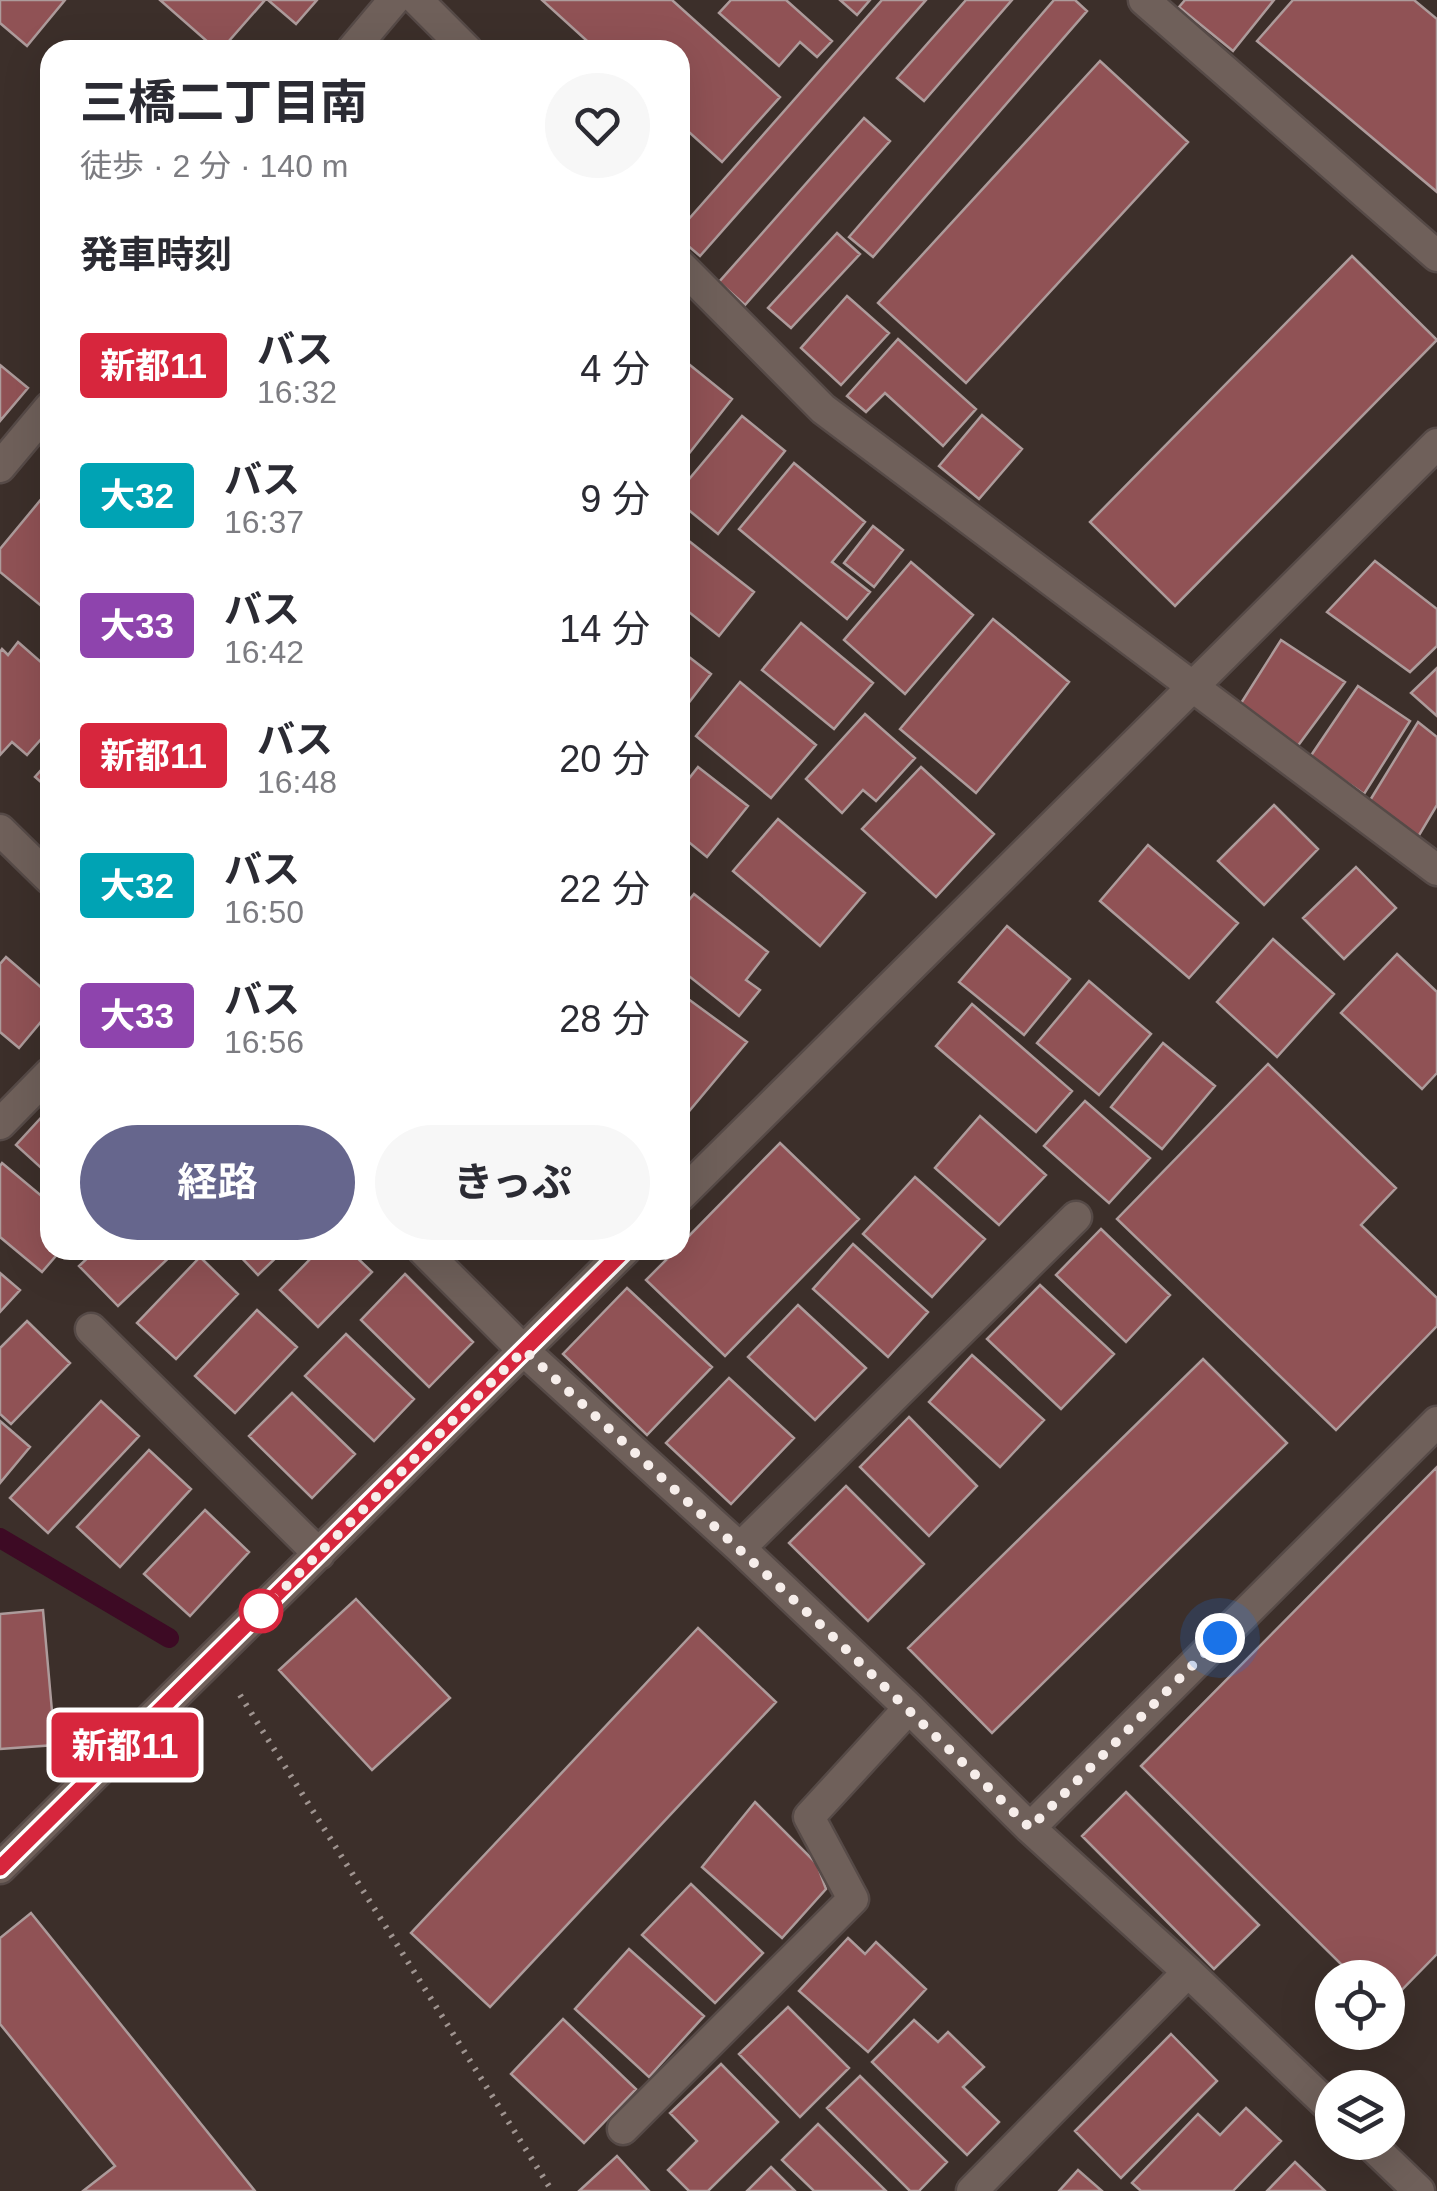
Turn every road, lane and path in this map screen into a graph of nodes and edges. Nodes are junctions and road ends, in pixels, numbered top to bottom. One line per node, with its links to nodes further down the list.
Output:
1 (394, 0): 4 (street)
2 (417, 0): 5 (street)
3 (1144, 0): 6 (street)
4 (360, 40)
5 (456, 40)
6 (1437, 256)
7 (690, 275): 11 (street)
8 (40, 422): 10 (street)
9 (1437, 444): 11 (street)
10 (0, 467)
11 (1192, 686): 14 (street); 17 (street)
12 (0, 830): 13 (street)
13 (40, 869)
14 (1437, 870)
15 (40, 1082): 16 (street)
16 (0, 1124)
17 (690, 1186)
18 (1076, 1217): 24 (street)
19 (433, 1260): 22 (street)
20 (616, 1260): 22 (street)
21 (91, 1329): 25 (street)
22 (524, 1350): 24 (street); 25 (street)
23 (1437, 1422): 28 (street)
24 (740, 1548): 27 (street)
25 (318, 1554): 26 (street)
26 (215, 1656): 29 (street); 34 (path)
27 (909, 1708): 28 (street); 32 (street)
28 (1030, 1828): 30 (street)
29 (0, 1868)
30 (1188, 1972): 31 (street); 35 (street)
31 (1315, 2093)
32 (623, 2129)
33 (1387, 2160): 36 (street)
34 (552, 2191)
35 (972, 2191)
36 (1419, 2191)

